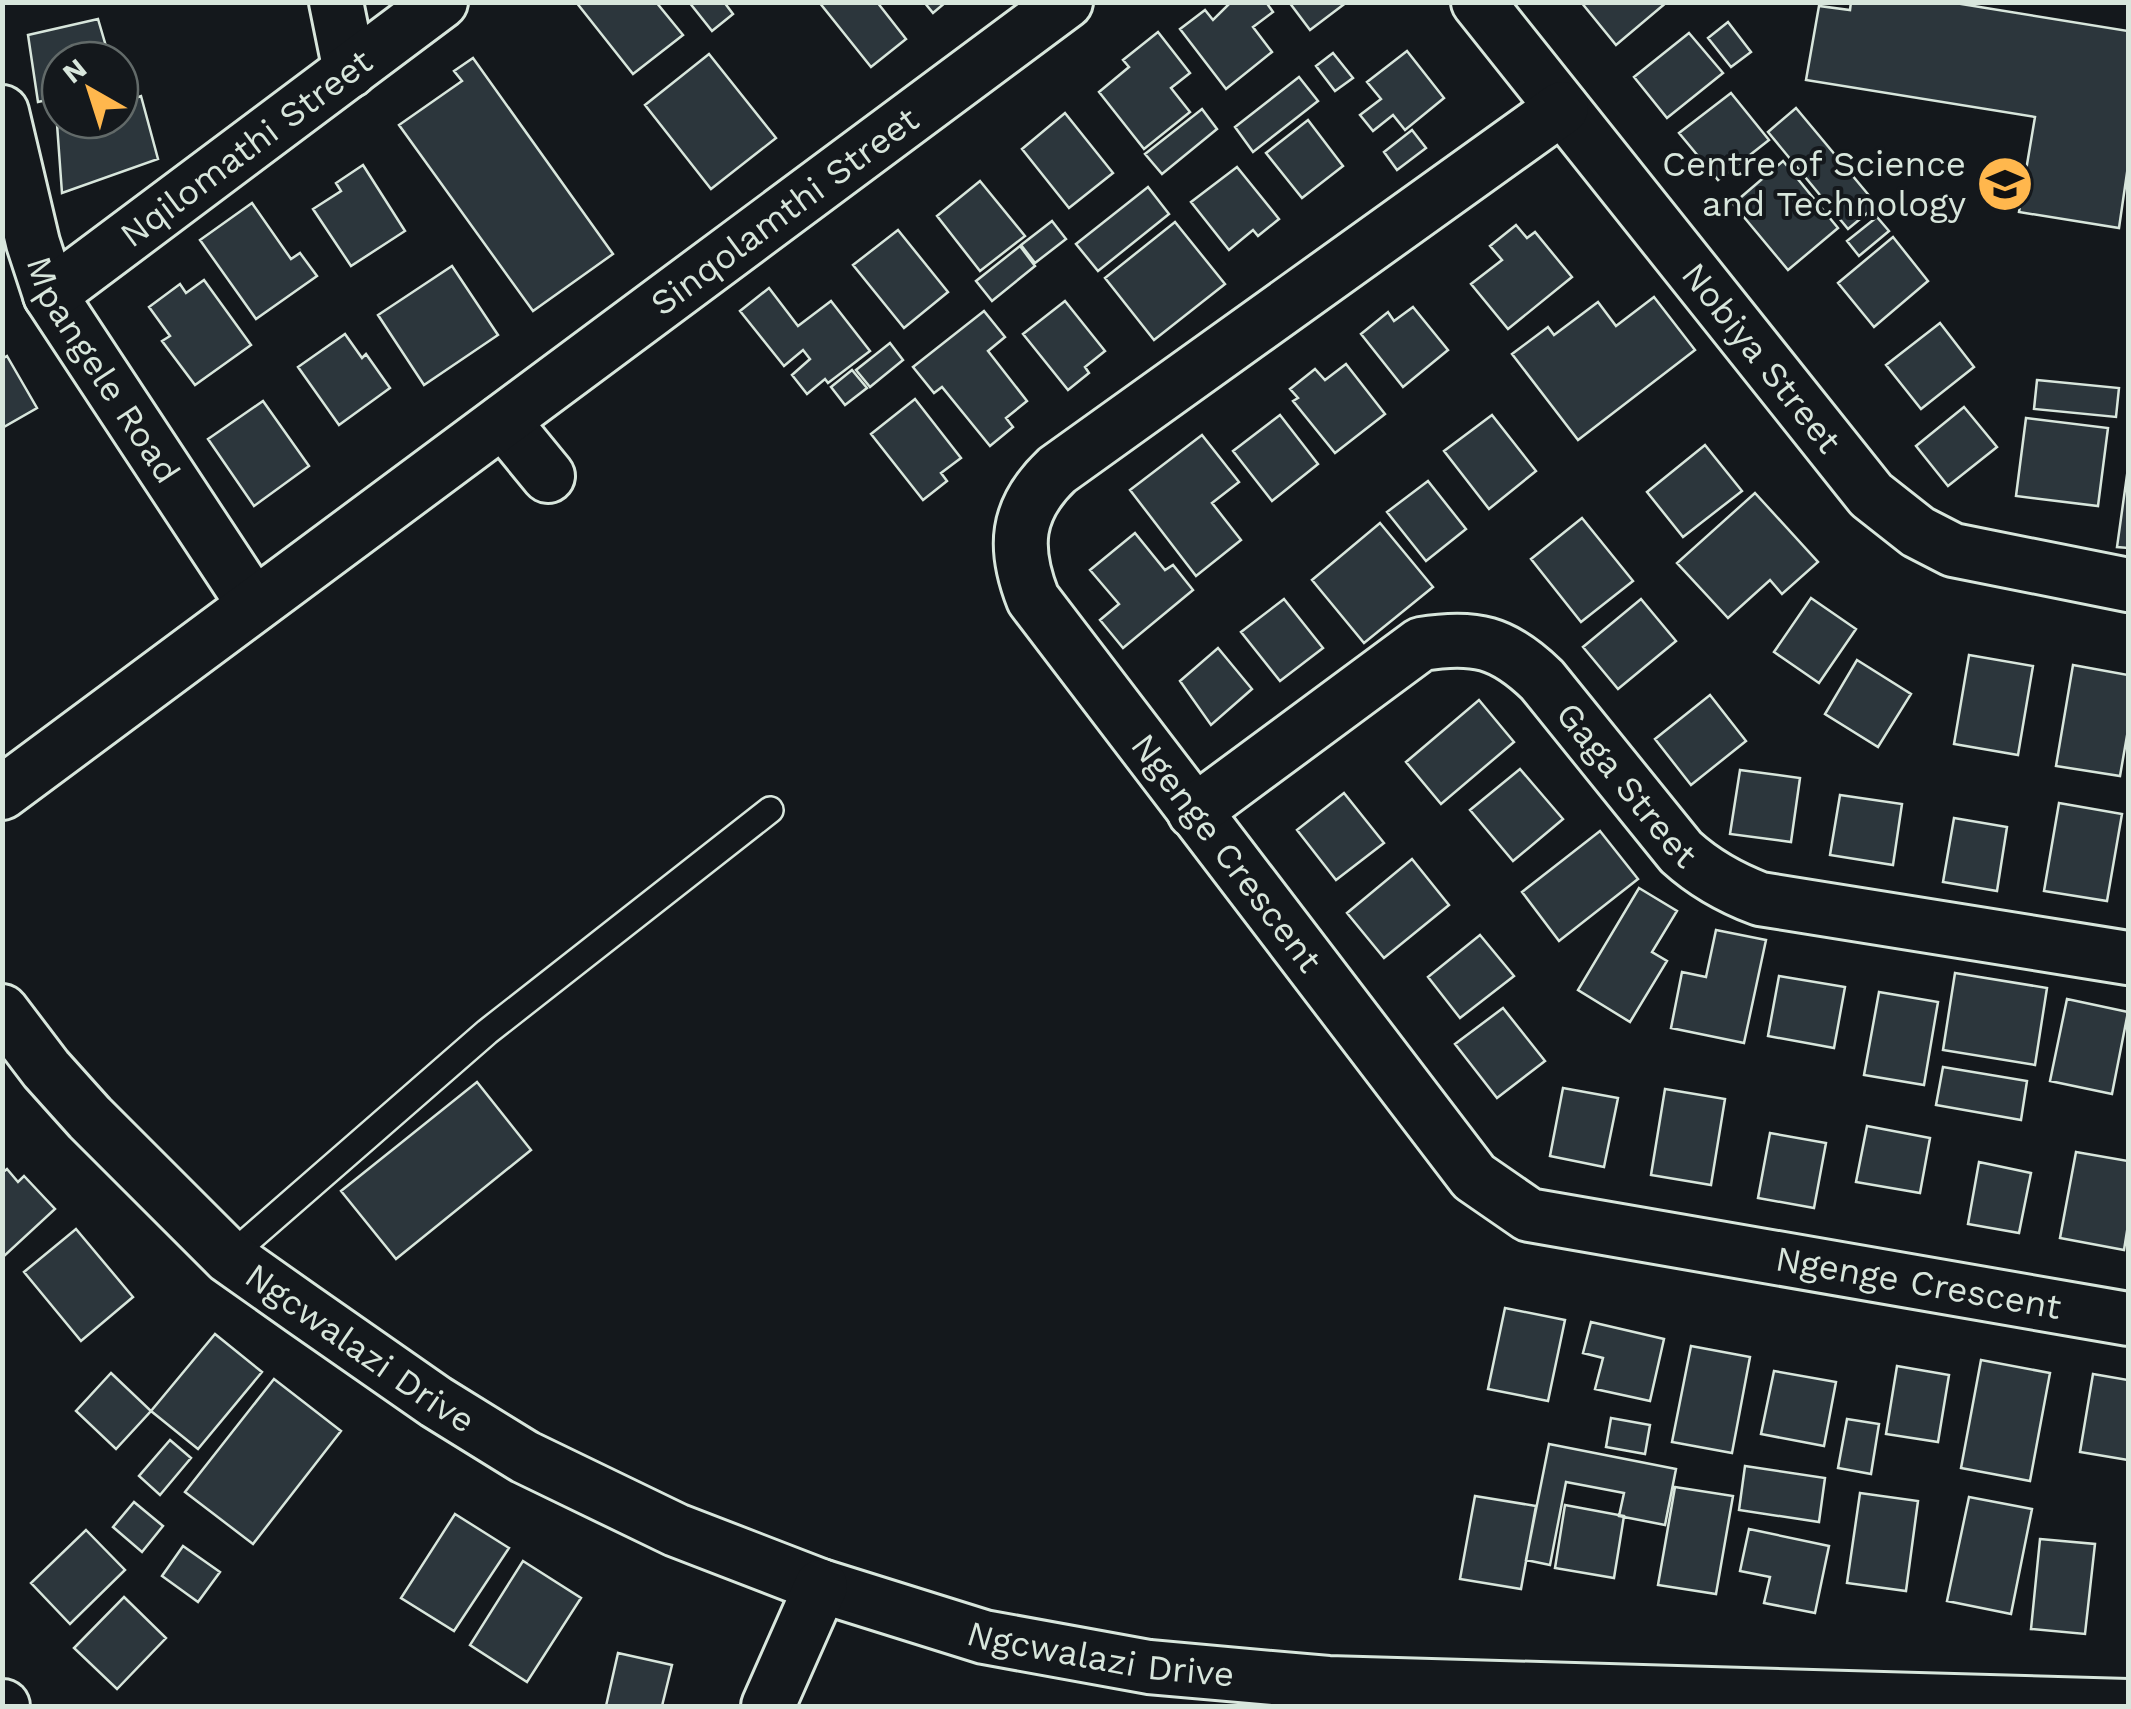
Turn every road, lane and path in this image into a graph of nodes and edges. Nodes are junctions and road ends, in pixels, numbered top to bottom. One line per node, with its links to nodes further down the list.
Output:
1 (336, 2): 5 (street)
2 (441, 2): 5 (street, Nqilomathi Street)
3 (1066, 2): 9 (street, Sinqolamthi Street)
4 (1478, 2): 6 (street, Nobiya Street)
5 (350, 71): 8 (street, Nqilomathi Street)
6 (1562, 108): 11 (street, Nobiya Street); 15 (street, Ngenge Crescent)
7 (2, 112): 8 (street, Mpangele Road)
8 (50, 295): 12 (street, Mpangele Road)
9 (503, 421): 10 (street); 12 (street, Sinqolamthi Street)
10 (548, 476)
11 (2128, 585)
12 (254, 605): 13 (street, Sinqolamthi Street)
13 (2, 793)
14 (770, 810): 18 (lane, Ngcwalazi Drive)
15 (1194, 812): 16 (street, Gaga Street); 19 (street, Ngenge Crescent)
16 (2128, 958)
17 (2, 1011): 18 (street, Ngcwalazi Drive)
18 (229, 1256): 20 (street, Ngcwalazi Drive)
19 (2128, 1319)
20 (822, 1586): 21 (street); 22 (street, Ngcwalazi Drive)
21 (768, 1706)
22 (2128, 1706)

